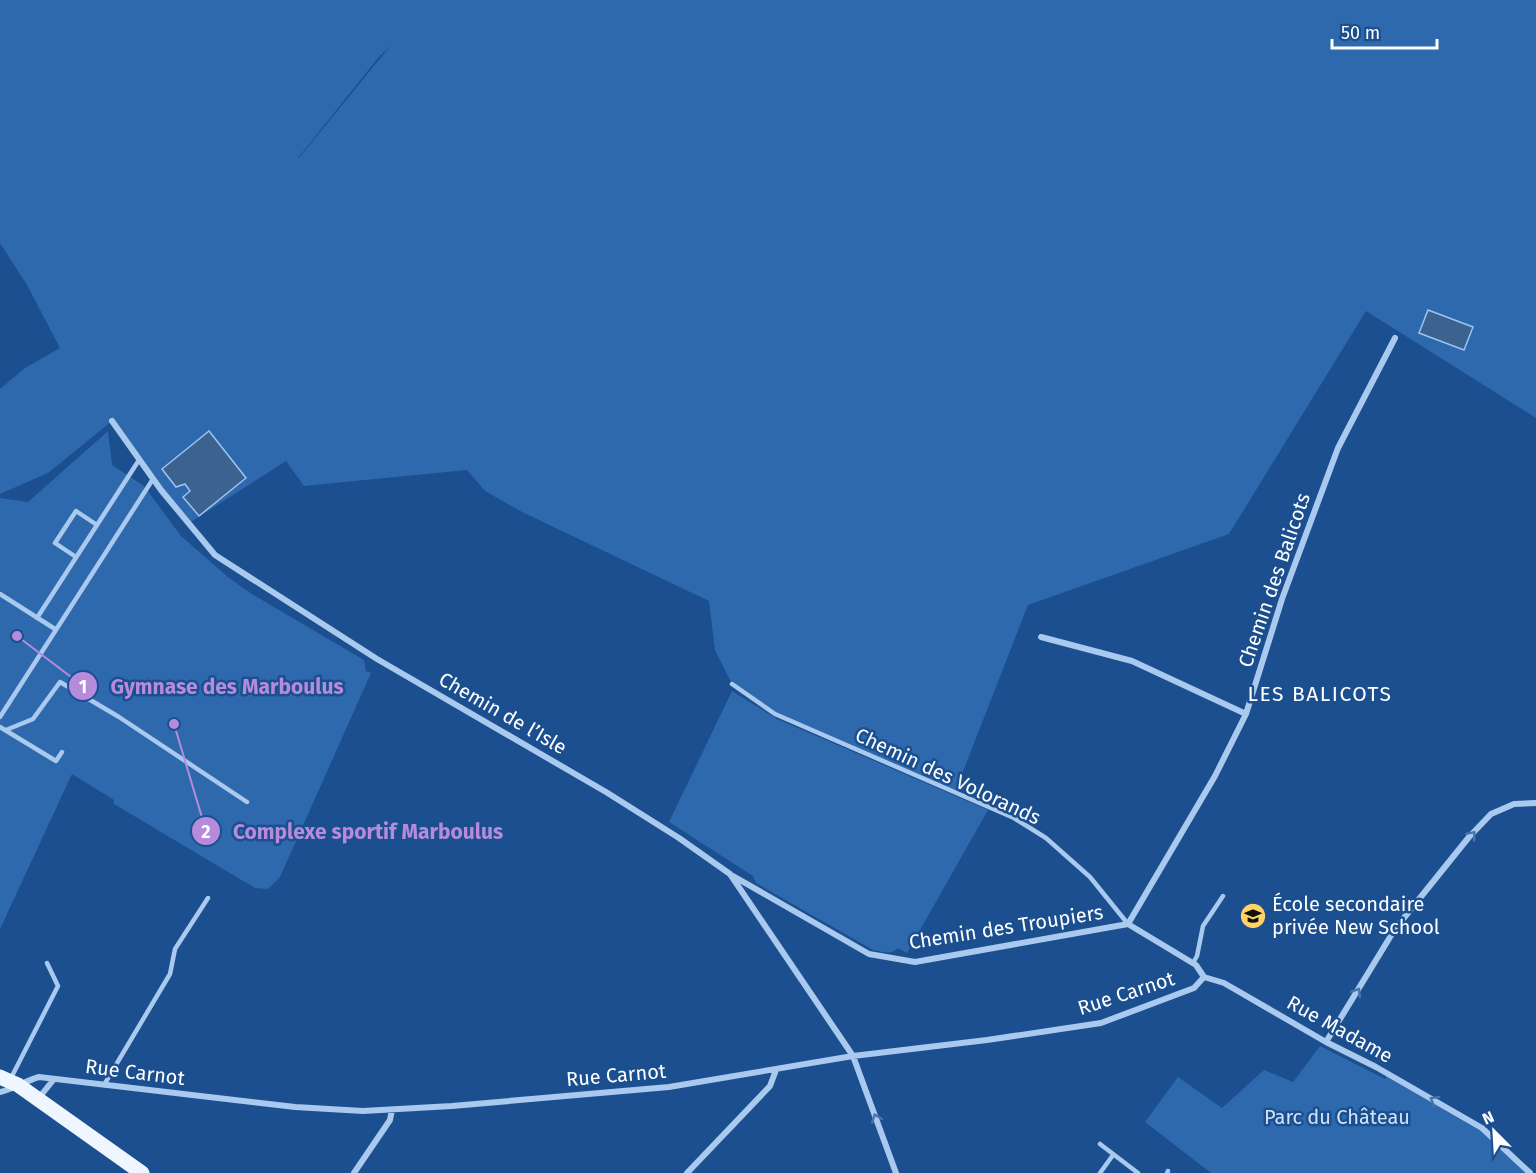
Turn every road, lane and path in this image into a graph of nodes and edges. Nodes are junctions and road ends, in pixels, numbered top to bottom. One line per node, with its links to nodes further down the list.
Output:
1 (1395, 338): 12 (street, Chemin des Balicots)
2 (112, 421): 3 (street, Chemin de l’Isle)
3 (139, 460): 4 (street, Chemin de l’Isle); 5 (lane)
4 (153, 479): 9 (lane); 19 (street, Chemin de l’Isle)
5 (97, 525): 6 (lane); 6 (lane)
6 (76, 557): 8 (lane)
7 (0, 594): 8 (lane)
8 (37, 618): 9 (lane)
9 (55, 629): 13 (lane)
10 (1041, 637): 12 (street)
11 (732, 684): 22 (lane, Chemin des Volorands)
12 (1246, 714): 22 (street, Chemin des Balicots)
13 (0, 717)
14 (0, 727): 15 (lane)
15 (6, 730): 16 (lane); 17 (lane)
16 (62, 752)
17 (247, 802)
18 (1536, 803): 26 (street, one-way to 18)
19 (730, 874): 22 (street, Chemin des Troupiers); 27 (street, Chemin de l’Isle)
20 (1223, 896): 24 (lane)
21 (208, 898): 31 (lane)
22 (1128, 924): 24 (street)
23 (47, 963): 30 (lane)
24 (1193, 963): 25 (street)
25 (1204, 977): 26 (street, Rue Madame); 27 (street, Rue Carnot)
26 (1326, 1042): 42 (street, Rue Madame, one-way to 26)
27 (853, 1056): 28 (street, Rue Carnot); 39 (street, Chemin de l’Isle, one-way to 27)
28 (776, 1070): 33 (street, Rue Carnot); 38 (street)
29 (54, 1079): 30 (street, Rue Carnot); 31 (street, Rue Carnot); 32 (street)
30 (7, 1084): 32 (main road)
31 (104, 1085): 33 (street, Rue Carnot)
32 (38, 1099): 36 (main road)
33 (392, 1110): 37 (street)
34 (1100, 1144): 35 (lane)
35 (1113, 1155): 40 (lane); 41 (lane)
36 (142, 1173)
37 (354, 1173)
38 (687, 1173)
39 (896, 1173)
40 (1100, 1173)
41 (1137, 1173)
42 (1530, 1173)

